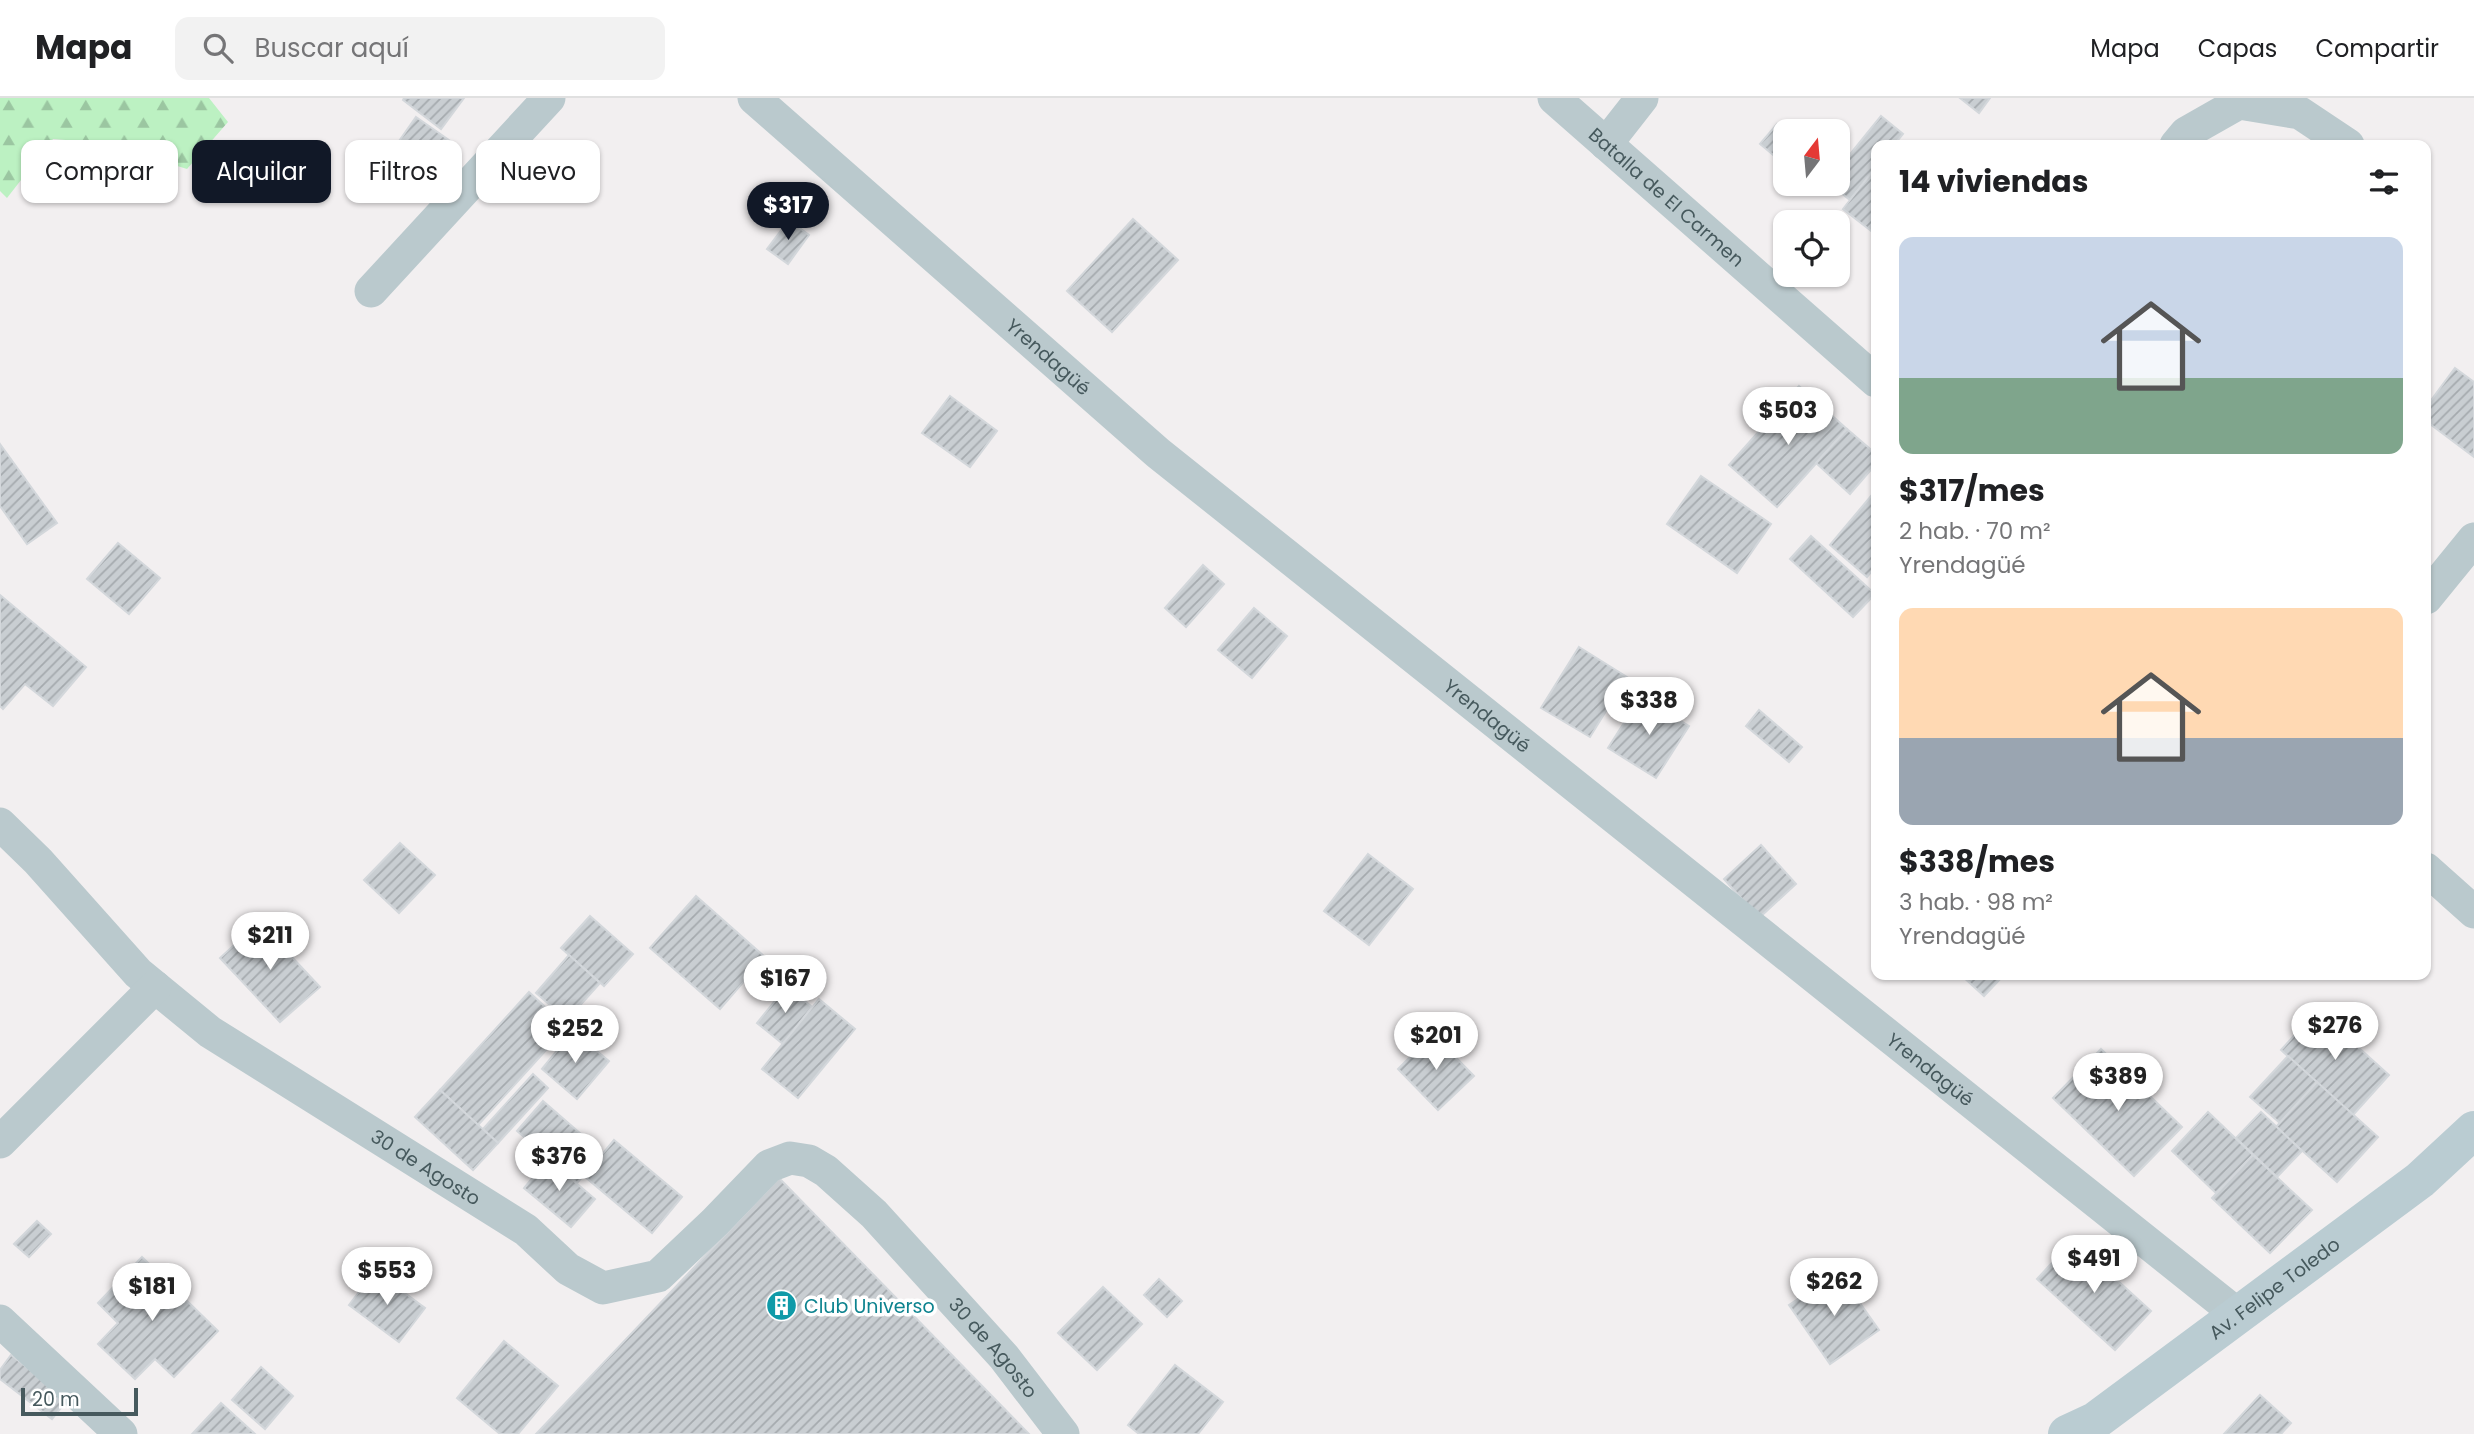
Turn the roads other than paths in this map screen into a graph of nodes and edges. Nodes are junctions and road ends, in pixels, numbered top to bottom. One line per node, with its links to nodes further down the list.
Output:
1 (549, 98): 8 (street)
2 (754, 98): 18 (street, Yrendagüé)
3 (1554, 98): 7 (street, Batalla de El Carmen)
4 (1642, 98): 7 (street)
5 (2180, 140): 6 (street)
6 (2340, 140)
7 (1606, 144): 9 (street, Batalla de El Carmen)
8 (371, 291)
9 (1871, 377)
10 (2474, 539): 11 (street)
11 (2431, 592)
12 (0, 824): 15 (street, 30 de Agosto)
13 (2431, 873): 14 (street)
14 (2474, 912)
15 (155, 987): 17 (street); 21 (street, 30 de Agosto)
16 (2474, 1130): 18 (main road, Av. Felipe Toledo)
17 (0, 1142)
18 (2237, 1314): 22 (main road, Av. Felipe Toledo)
19 (0, 1321): 20 (street)
20 (121, 1434)
21 (1063, 1434)
22 (2067, 1434)

